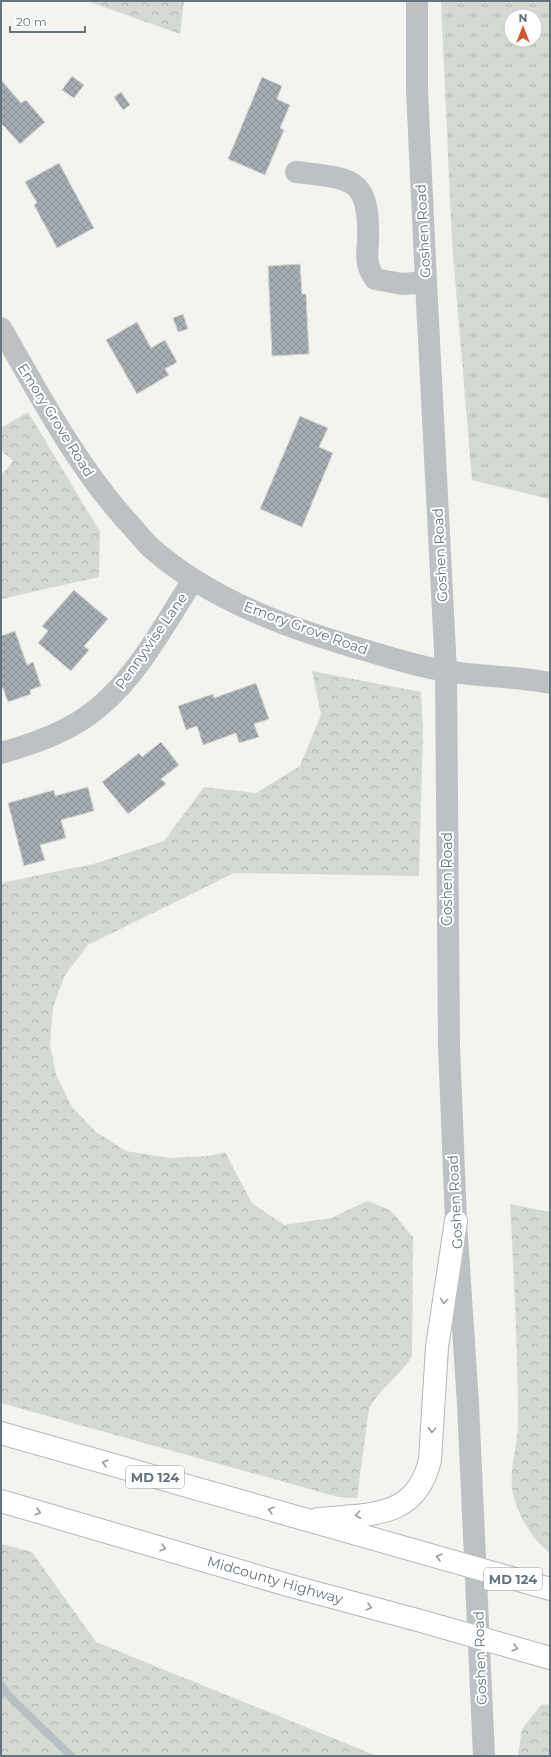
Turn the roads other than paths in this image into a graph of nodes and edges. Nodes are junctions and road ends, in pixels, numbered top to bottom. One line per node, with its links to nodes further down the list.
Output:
1 (417, 1): 3 (street, Goshen Road)
2 (296, 172): 3 (street)
3 (426, 282): 6 (street, Goshen Road)
4 (1, 328): 5 (street, Emory Grove Road)
5 (193, 580): 6 (street, Emory Grove Road); 8 (street, Pennywise Lane)
6 (446, 671): 7 (street, Emory Grove Road); 9 (street, Goshen Road)
7 (550, 683)
8 (1, 753)
9 (456, 1221): 12 (main road, one-way to 12); 13 (street, Goshen Road)
10 (1, 1433): 12 (main road, MD 124, one-way to 10)
11 (1, 1501): 15 (main road, Midcounty Highway, one-way to 15)
12 (308, 1520): 13 (main road, MD 124, one-way to 12)
13 (476, 1568): 14 (main road, MD 124); 15 (street, Goshen Road)
14 (550, 1589)
15 (479, 1637): 16 (main road, Midcounty Highway, one-way to 16); 17 (street, Goshen Road)
16 (550, 1658)
17 (484, 1756)

